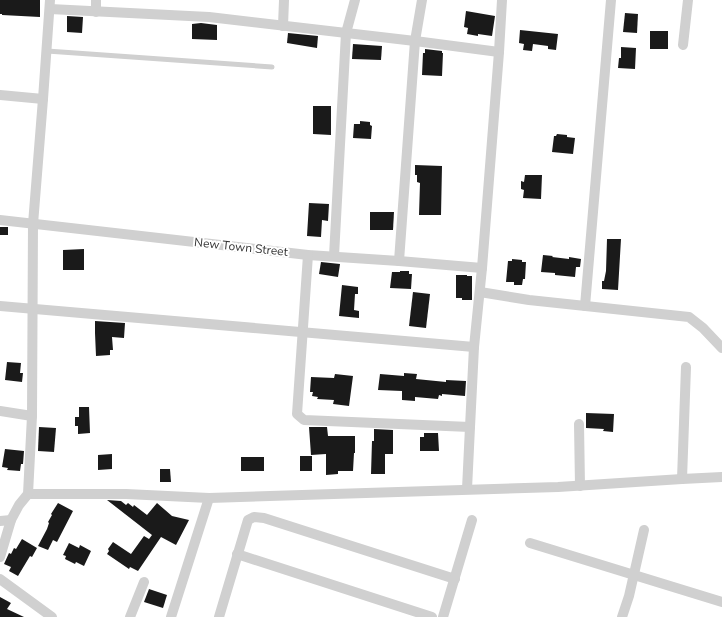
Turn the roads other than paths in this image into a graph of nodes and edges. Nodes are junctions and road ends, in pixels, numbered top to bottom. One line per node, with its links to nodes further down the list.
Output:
1 (96, 0): 9 (street)
2 (284, 0): 10 (street)
3 (355, 0): 11 (street)
4 (422, 0): 12 (street)
5 (502, 0): 15 (street)
6 (610, 0): 27 (street)
7 (688, 0): 13 (street)
8 (50, 5): 9 (street); 14 (street)
9 (96, 12): 10 (street)
10 (283, 26): 11 (street)
11 (346, 33): 12 (street); 22 (street)
12 (415, 41): 15 (street); 23 (street)
13 (683, 45)
14 (47, 51): 16 (lane); 18 (street)
15 (499, 52): 24 (street)
16 (272, 67)
17 (0, 95): 18 (street)
18 (43, 99): 20 (street)
19 (0, 220): 20 (street, New Town Street)
20 (33, 224): 21 (street, New Town Street); 28 (street)
21 (308, 255): 22 (street, New Town Street); 29 (street)
22 (334, 256): 23 (street, New Town Street)
23 (399, 261): 24 (street, New Town Street)
24 (482, 268): 25 (street)
25 (480, 292): 27 (street); 30 (street)
26 (0, 306): 28 (street)
27 (585, 306): 31 (street)
28 (33, 308): 29 (street); 34 (street)
29 (303, 332): 30 (street); 36 (street)
30 (474, 347): 36 (street)
31 (722, 348)
32 (686, 367): 38 (street)
33 (0, 411): 34 (street)
34 (32, 416): 41 (street)
35 (579, 424): 39 (street)
36 (470, 427): 40 (street)
37 (722, 477): 38 (street)
38 (682, 479): 39 (street)
39 (580, 486): 40 (street)
40 (467, 489): 42 (street)
41 (28, 494): 42 (street); 44 (street)
42 (209, 498): 57 (street)
43 (0, 520): 44 (street)
44 (11, 520): 49 (street)
45 (472, 520): 51 (street)
46 (644, 530): 50 (street)
47 (530, 543): 50 (street)
48 (237, 554): 51 (street); 58 (street); 59 (street)
49 (0, 557)
50 (634, 575): 54 (street); 61 (street)
51 (455, 578): 60 (street)
52 (0, 579): 55 (street)
53 (144, 582): 56 (street)
54 (722, 602)
55 (52, 617)
56 (130, 617)
57 (171, 617)
58 (219, 617)
59 (432, 617)
60 (443, 617)
61 (622, 617)

